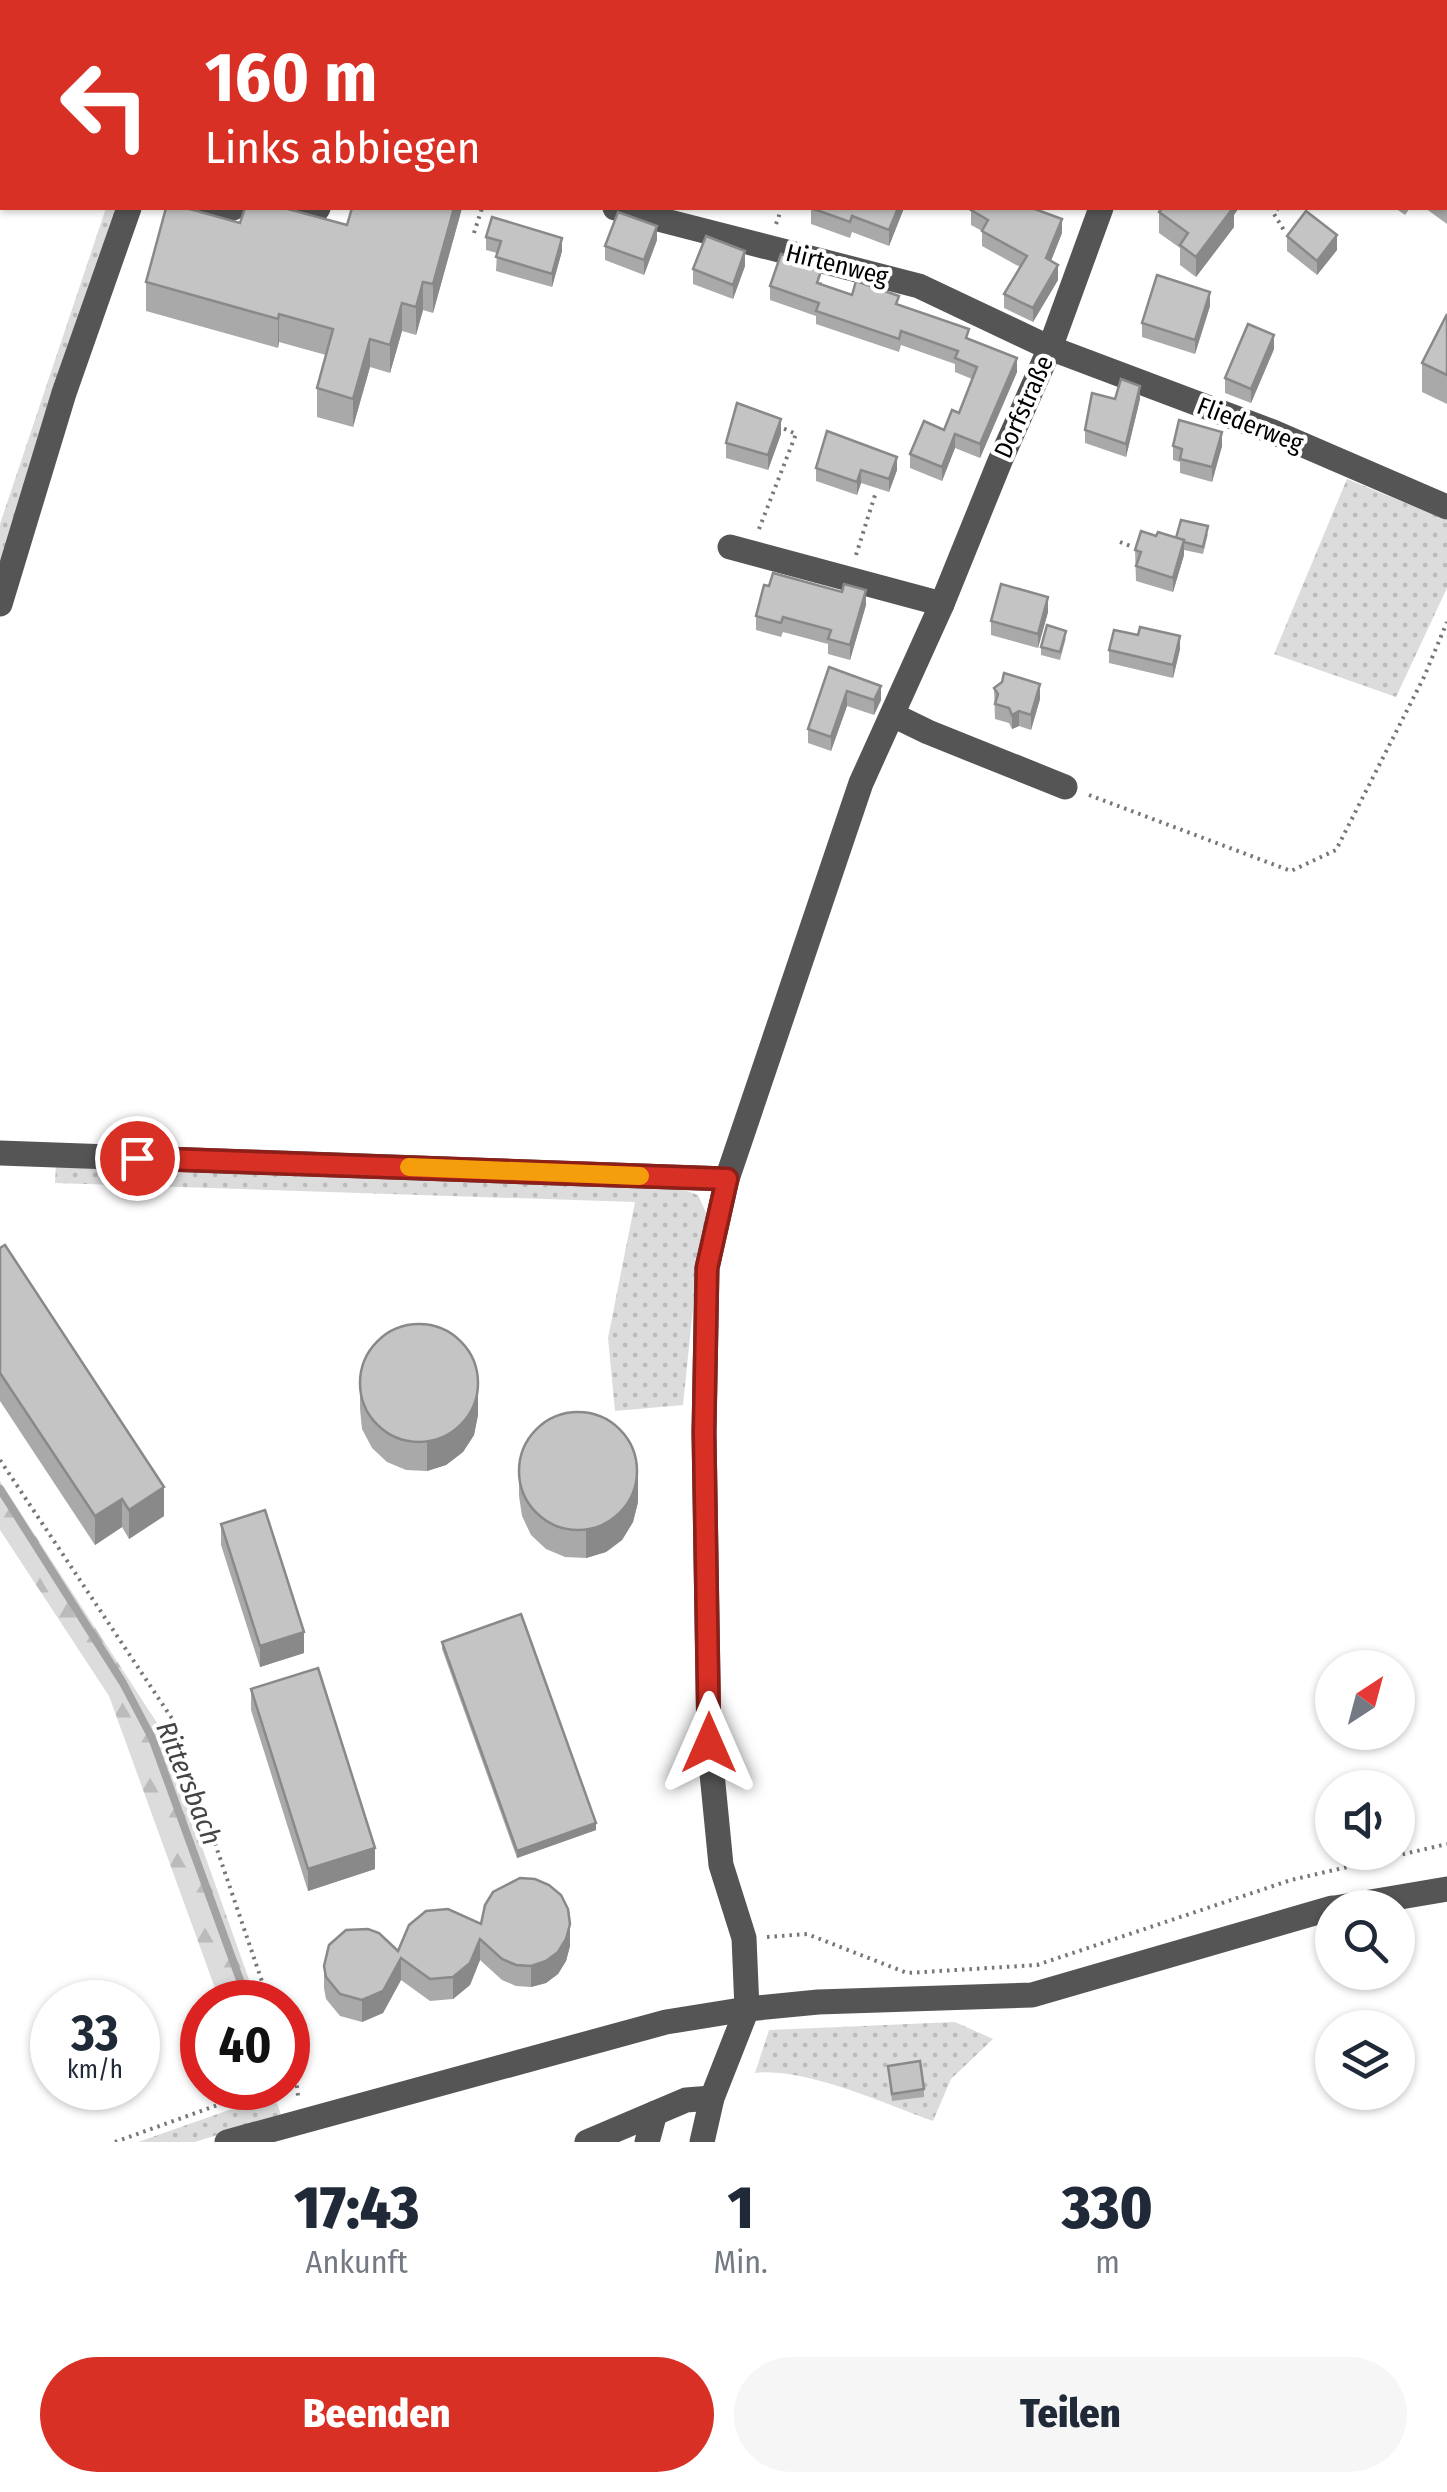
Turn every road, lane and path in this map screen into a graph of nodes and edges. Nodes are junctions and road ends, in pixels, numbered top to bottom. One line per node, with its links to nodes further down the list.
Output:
1 (128, 210): 18 (street)
2 (286, 210): 3 (street)
3 (317, 210)
4 (481, 210): 9 (path)
5 (623, 210): 10 (street, Hirtenweg)
6 (1100, 210): 10 (street, Dorfstraße)
7 (1277, 210): 8 (path)
8 (1285, 232)
9 (474, 233)
10 (1050, 348): 13 (street, Fliederweg); 19 (street, Dorfstraße)
11 (766, 421): 16 (path)
12 (875, 495): 17 (path)
13 (1447, 507)
14 (1120, 542): 15 (path)
15 (1133, 547)
16 (740, 550): 17 (street)
17 (848, 579): 19 (street)
18 (0, 604)
19 (942, 604): 21 (street, Dorfstraße)
20 (1447, 622): 22 (path)
21 (894, 714): 22 (street); 24 (street, Dorfstraße)
22 (1066, 787)
23 (0, 1152): 24 (street)
24 (727, 1179): 30 (street, Dorfstraße)
25 (0, 1460): 31 (path)
26 (1447, 1844): 30 (path)
27 (1447, 1889): 28 (street)
28 (1415, 1894)
29 (1315, 1913): 32 (street)
30 (744, 1938): 32 (street, Dorfstraße)
31 (262, 1980)
32 (747, 2009): 33 (street); 37 (street)
33 (712, 2098): 35 (street); 40 (street)
34 (204, 2110): 36 (path)
35 (655, 2113): 38 (street); 39 (street)
36 (115, 2142)
37 (227, 2142)
38 (587, 2142)
39 (647, 2142)
40 (702, 2142)

